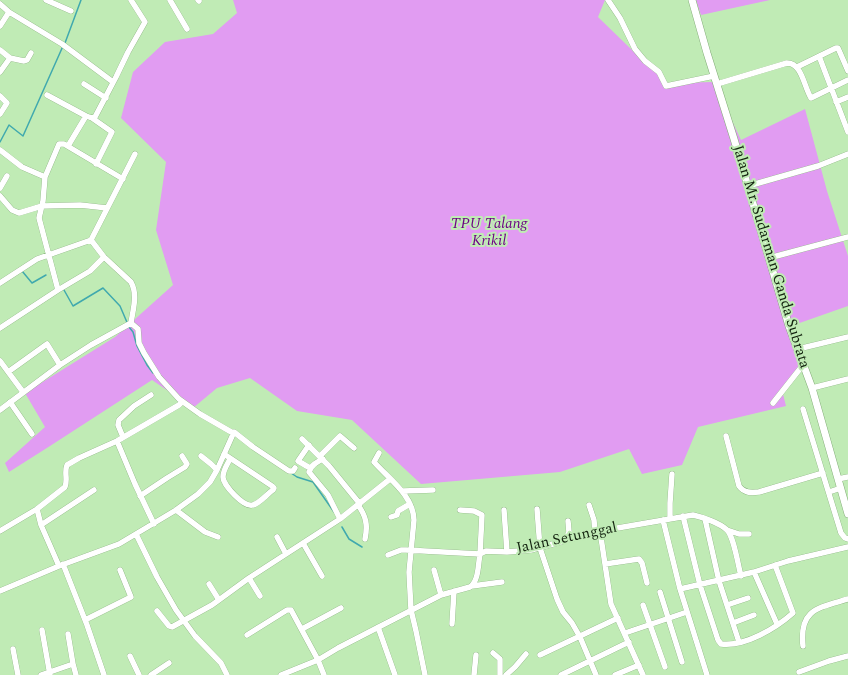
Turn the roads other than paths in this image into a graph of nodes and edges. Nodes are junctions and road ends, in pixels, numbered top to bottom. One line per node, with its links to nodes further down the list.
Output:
1 (46, 0): 7 (street)
2 (131, 0): 20 (street)
3 (170, 0): 10 (street)
4 (608, 0): 18 (street)
5 (692, 0): 18 (street, Jalan Mr. Sudarman Ganda Subrata)
6 (0, 4): 8 (street)
7 (70, 11)
8 (10, 12): 9 (street); 20 (street)
9 (0, 26)
10 (187, 29)
11 (0, 50): 14 (street)
12 (31, 53): 14 (street)
13 (819, 56): 15 (street); 16 (street); 23 (street)
14 (10, 58): 17 (street)
15 (797, 67): 22 (street); 23 (street)
16 (848, 71)
17 (0, 72)
18 (714, 76): 22 (street, Jalan Mr. Sudarman Ganda Subrata)
19 (848, 80): 23 (street)
20 (113, 82): 27 (street)
21 (84, 84): 27 (street)
22 (717, 84): 40 (street, Jalan Mr. Sudarman Ganda Subrata)
23 (831, 88): 28 (street)
24 (47, 95): 30 (street)
25 (0, 96): 29 (street)
26 (848, 97): 28 (street)
27 (106, 98): 30 (street)
28 (836, 102): 31 (street)
29 (0, 114)
30 (89, 117): 32 (street); 36 (street)
31 (848, 132)
32 (68, 146): 36 (street); 38 (street)
33 (0, 150): 38 (street)
34 (135, 154): 39 (street)
35 (848, 154): 40 (street)
36 (96, 164): 39 (street)
37 (7, 176): 41 (street)
38 (45, 178): 43 (street)
39 (123, 179): 44 (street)
40 (748, 186): 49 (street, Jalan Mr. Sudarman Ganda Subrata)
41 (0, 188)
42 (0, 196): 43 (street)
43 (42, 206): 44 (street); 47 (street)
44 (107, 208): 46 (street)
45 (848, 237): 49 (street)
46 (91, 240): 47 (street); 48 (street)
47 (49, 255): 50 (street); 51 (street)
48 (104, 257): 51 (street); 52 (street)
49 (769, 258): 55 (street, Jalan Mr. Sudarman Ganda Subrata)
50 (0, 283)
51 (58, 290): 53 (street)
52 (128, 325): 57 (street); 65 (street)
53 (0, 328)
54 (848, 337): 55 (street)
55 (798, 349): 58 (street, Jalan Mr. Sudarman Ganda Subrata)
56 (0, 361): 59 (street)
57 (60, 365): 59 (street); 62 (street)
58 (803, 365): 61 (street, Jalan Mr. Sudarman Ganda Subrata); 66 (street)
59 (8, 372): 62 (street)
60 (848, 379): 61 (street)
61 (812, 388): 90 (street, Jalan Mr. Sudarman Ganda Subrata)
62 (23, 392): 64 (street)
63 (151, 396): 72 (street)
64 (10, 402): 68 (street); 69 (street)
65 (181, 403): 70 (street); 72 (street)
66 (773, 403)
67 (803, 409): 86 (street)
68 (0, 410)
69 (32, 434)
70 (232, 435): 78 (street); 83 (street)
71 (726, 436): 86 (street)
72 (124, 437): 74 (street)
73 (302, 439): 75 (street)
74 (117, 441): 96 (street); 101 (street)
75 (309, 445): 81 (street); 84 (street)
76 (354, 448): 81 (street)
77 (379, 453): 89 (street)
78 (224, 454): 82 (street); 85 (street)
79 (182, 456): 96 (street)
80 (200, 456): 85 (street)
81 (322, 458): 84 (street); 97 (street)
82 (230, 459): 82 (street)
83 (295, 468)
84 (310, 468): 110 (street)
85 (217, 470): 103 (street)
86 (823, 473): 95 (street)
87 (672, 474): 109 (street)
88 (848, 477): 90 (street)
89 (390, 479): 94 (street); 97 (street)
90 (838, 479): 91 (street, Jalan Mr. Sudarman Ganda Subrata)
91 (841, 488): 95 (street); 100 (street, Jalan Mr. Sudarman Ganda Subrata)
92 (94, 490): 115 (street)
93 (433, 490): 94 (street)
94 (403, 491): 98 (street)
95 (829, 492): 125 (street)
96 (140, 496): 114 (street)
97 (359, 504): 110 (street); 123 (street)
98 (410, 504): 108 (street); 129 (street)
99 (589, 505): 118 (street)
100 (847, 506): 106 (street, Jalan Mr. Sudarman Ganda Subrata)
101 (36, 509): 115 (street); 117 (street)
102 (537, 509): 128 (street)
103 (176, 510): 114 (street); 121 (street)
104 (460, 510): 132 (street)
105 (504, 510): 130 (street)
106 (848, 514)
107 (683, 516): 109 (street, Jalan Setunggal); 111 (street, Jalan Setunggal); 147 (street)
108 (391, 517)
109 (670, 518): 112 (street, Jalan Setunggal)
110 (340, 519): 126 (street)
111 (705, 519): 116 (street, Jalan Setunggal); 143 (street)
112 (663, 520): 118 (street, Jalan Setunggal); 149 (street)
113 (568, 521): 124 (street)
114 (154, 524): 119 (street)
115 (42, 525): 135 (street)
116 (727, 530): 120 (street, Jalan Setunggal); 141 (street)
117 (0, 531)
118 (597, 532): 124 (street, Jalan Setunggal); 134 (street)
119 (136, 534): 135 (street); 168 (street)
120 (749, 534)
121 (218, 537)
122 (277, 537): 131 (street)
123 (365, 539)
124 (567, 539): 128 (street, Jalan Setunggal)
125 (848, 539)
126 (303, 543): 131 (street); 140 (street)
127 (848, 547): 136 (street)
128 (540, 548): 130 (street, Jalan Setunggal); 179 (street)
129 (411, 550): 132 (street, Jalan Setunggal); 133 (street, Jalan Setunggal); 161 (street)
130 (507, 552): 132 (street, Jalan Setunggal)
131 (286, 554): 142 (street)
132 (480, 554): 148 (street)
133 (388, 555)
134 (605, 564): 145 (street); 165 (street)
135 (61, 565): 150 (street); 167 (street)
136 (775, 566): 139 (street); 172 (street)
137 (120, 570): 167 (street)
138 (434, 570): 153 (street)
139 (754, 572): 141 (street); 172 (street)
140 (322, 576)
141 (741, 576): 143 (street)
142 (249, 578): 154 (street); 157 (street)
143 (719, 581): 147 (street); 159 (street)
144 (502, 582): 148 (street)
145 (647, 583)
146 (209, 584): 157 (street)
147 (700, 585): 149 (street); 181 (street)
148 (472, 586): 151 (street)
149 (680, 589): 163 (street)
150 (0, 591)
151 (454, 591): 153 (street); 170 (street)
152 (660, 592): 166 (street)
153 (441, 595): 161 (street)
154 (260, 596)
155 (748, 598): 159 (street)
156 (848, 599): 182 (street)
157 (218, 600): 168 (street)
158 (643, 605): 171 (street)
159 (727, 605): 169 (street)
160 (341, 608): 174 (street)
161 (411, 610): 173 (street); 209 (street)
162 (157, 612): 168 (street)
163 (687, 612): 166 (street); 217 (street)
164 (754, 615): 169 (street)
165 (618, 618): 176 (street); 179 (street)
166 (669, 618): 171 (street); 192 (street)
167 (85, 620): 202 (street)
168 (183, 621): 205 (street)
169 (733, 623): 181 (street)
170 (452, 624)
171 (651, 624): 176 (street); 196 (street)
172 (777, 624): 181 (street)
173 (378, 627): 190 (street); 208 (street)
174 (302, 629): 178 (street); 190 (street)
175 (42, 630): 198 (street)
176 (625, 633): 180 (street)
177 (68, 634): 194 (street)
178 (247, 635)
179 (580, 637): 187 (street); 191 (street)
180 (629, 642): 191 (street); 195 (street)
181 (740, 642)
182 (803, 646)
183 (13, 649): 199 (street)
184 (493, 653): 211 (street)
185 (526, 654): 212 (street)
186 (476, 655): 210 (street)
187 (540, 655)
188 (130, 656): 203 (street)
189 (848, 656): 197 (street)
190 (318, 660): 206 (street); 207 (street)
191 (590, 661): 213 (street); 214 (street)
192 (682, 662)
193 (169, 663): 204 (street)
194 (74, 664): 198 (street); 201 (street)
195 (638, 665): 215 (street); 216 (street)
196 (665, 667)
197 (799, 672)
198 (50, 673): 200 (street)
199 (18, 675)
200 (41, 675)
201 (76, 675)
202 (104, 675)
203 (139, 675)
204 (151, 675)
205 (227, 675)
206 (281, 675)
207 (324, 675)
208 (395, 675)
209 (425, 675)
210 (474, 675)
211 (500, 675)
212 (506, 675)
213 (561, 675)
214 (596, 675)
215 (615, 675)
216 (643, 675)
217 (707, 675)

